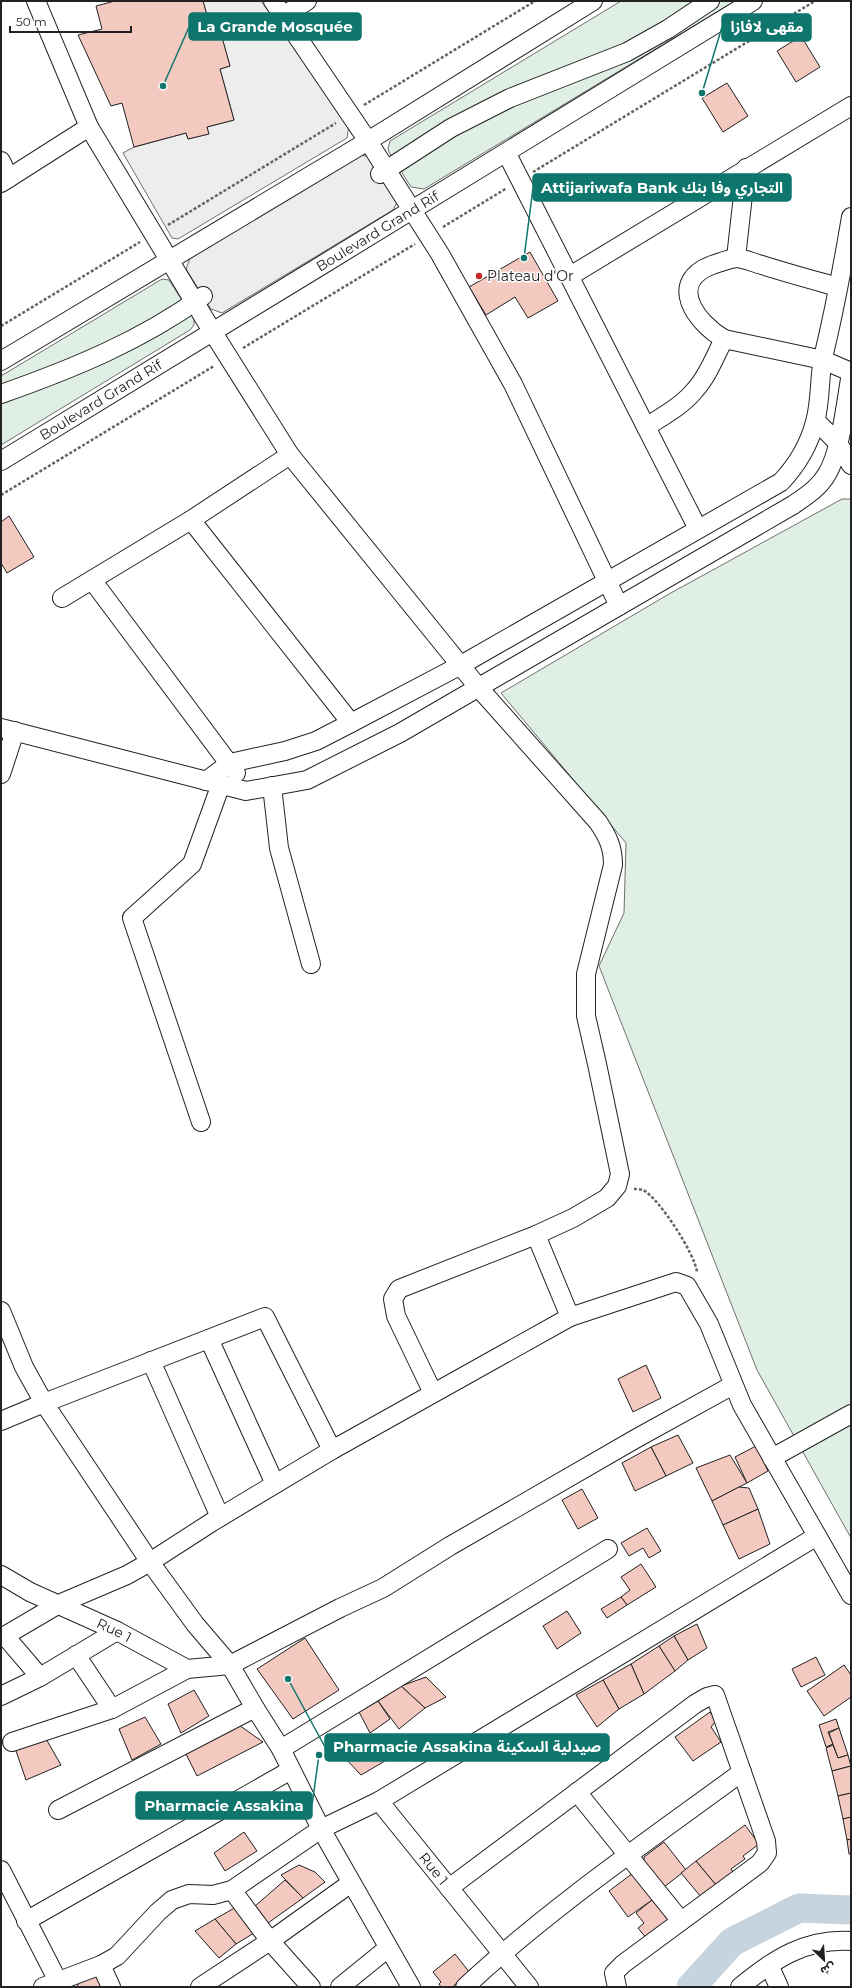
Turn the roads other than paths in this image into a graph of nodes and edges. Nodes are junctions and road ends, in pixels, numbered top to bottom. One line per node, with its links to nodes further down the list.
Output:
1 (36, 1): 9 (street)
2 (273, 1): 7 (street)
3 (307, 1): 7 (street)
4 (593, 1): 10 (street)
5 (710, 1): 14 (street)
6 (753, 1): 11 (street, Boulevard Grand Rif)
7 (284, 15): 10 (street)
8 (851, 106): 13 (street)
9 (89, 127): 15 (street); 19 (street)
10 (368, 141): 14 (street); 19 (street)
11 (507, 154): 16 (street, Boulevard Grand Rif); 20 (street)
12 (1, 162): 15 (street)
13 (746, 168): 18 (street); 20 (street)
14 (384, 172): 16 (street)
15 (5, 181)
16 (413, 210): 23 (street, Boulevard Grand Rif); 38 (street)
17 (851, 218): 21 (street)
18 (736, 258): 21 (street); 24 (street)
19 (170, 260): 22 (street); 26 (street)
20 (570, 276): 30 (street)
21 (838, 287): 25 (street)
22 (199, 299): 23 (street); 28 (street)
23 (212, 331): 32 (street); 33 (street, Boulevard Grand Rif)
24 (724, 339): 25 (street); 30 (street)
25 (823, 360): 27 (street); 29 (street)
26 (1, 361)
27 (851, 373): 31 (street)
28 (1, 394)
29 (816, 421): 31 (street); 36 (street)
30 (646, 427): 36 (street)
31 (838, 443): 34 (street); 40 (street)
32 (290, 455): 35 (street); 41 (street)
33 (1, 461)
34 (851, 466)
35 (191, 520): 37 (street); 43 (street)
36 (698, 529): 38 (street)
37 (92, 580): 39 (street); 45 (street)
38 (607, 581): 40 (street); 41 (street)
39 (62, 598)
40 (619, 606): 42 (street)
41 (461, 665): 42 (street); 43 (street)
42 (478, 688): 48 (street); 52 (street)
43 (351, 723): 45 (street)
44 (8, 730): 46 (street); 47 (street)
45 (230, 763): 47 (street); 49 (street)
46 (1, 774)
47 (214, 782): 49 (street); 51 (street)
48 (272, 786): 49 (street); 50 (street)
49 (246, 791)
50 (312, 964)
51 (201, 1122)
52 (536, 1235): 54 (street); 58 (street)
53 (1, 1311): 59 (street)
54 (570, 1317): 57 (street); 58 (street)
55 (209, 1339): 56 (street); 62 (street); 64 (street)
56 (151, 1361): 59 (street); 65 (street)
57 (733, 1384): 63 (street); 75 (street)
58 (433, 1394): 62 (street)
59 (44, 1403): 61 (street); 68 (street)
60 (851, 1414): 63 (street)
61 (1, 1421)
62 (332, 1450): 64 (street)
63 (772, 1458): 66 (street)
64 (275, 1484): 65 (street)
65 (220, 1517): 68 (street)
66 (816, 1536): 70 (street); 86 (street)
67 (608, 1549): 82 (street)
68 (150, 1562): 71 (street); 75 (street)
69 (1, 1576): 71 (street, Rue 1)
70 (851, 1595)
71 (59, 1604): 72 (street, Rue 1); 73 (street)
72 (117, 1631): 74 (street); 76 (street, Rue 1)
73 (3, 1637): 77 (street)
74 (76, 1655): 77 (street); 80 (street)
75 (230, 1665): 76 (street); 79 (street)
76 (187, 1670): 80 (street)
77 (40, 1676): 78 (street)
78 (1, 1696)
79 (255, 1708): 82 (street); 87 (street)
80 (112, 1709): 81 (street)
81 (12, 1742)
82 (281, 1749): 83 (street)
83 (291, 1770): 88 (street); 94 (street)
84 (742, 1772): 85 (street); 89 (street); 95 (street)
85 (578, 1792): 89 (street); 92 (street)
86 (379, 1801): 88 (street); 92 (street, Rue 1)
87 (58, 1810)
88 (321, 1829): 91 (street); 93 (street)
89 (628, 1856): 95 (street); 99 (street)
90 (1, 1870): 94 (street)
91 (351, 1883): 96 (street); 98 (street)
92 (449, 1888): 99 (street, Rue 1)
93 (232, 1890): 96 (street); 100 (street)
94 (26, 1921): 102 (street)
95 (681, 1921): 110 (street)
96 (270, 1940): 104 (street); 105 (street)
97 (851, 1941): 101 (street)
98 (388, 1948): 106 (street); 107 (street)
99 (502, 1953): 108 (street); 109 (street, Rue 1)
100 (101, 1965): 102 (street); 103 (street)
101 (769, 1965): 111 (street); 112 (street)
102 (54, 1985)
103 (111, 1987)
104 (200, 1987)
105 (311, 1987)
106 (340, 1987)
107 (411, 1987)
108 (465, 1987)
109 (529, 1987)
110 (617, 1987)
111 (740, 1987)
112 (779, 1987)

